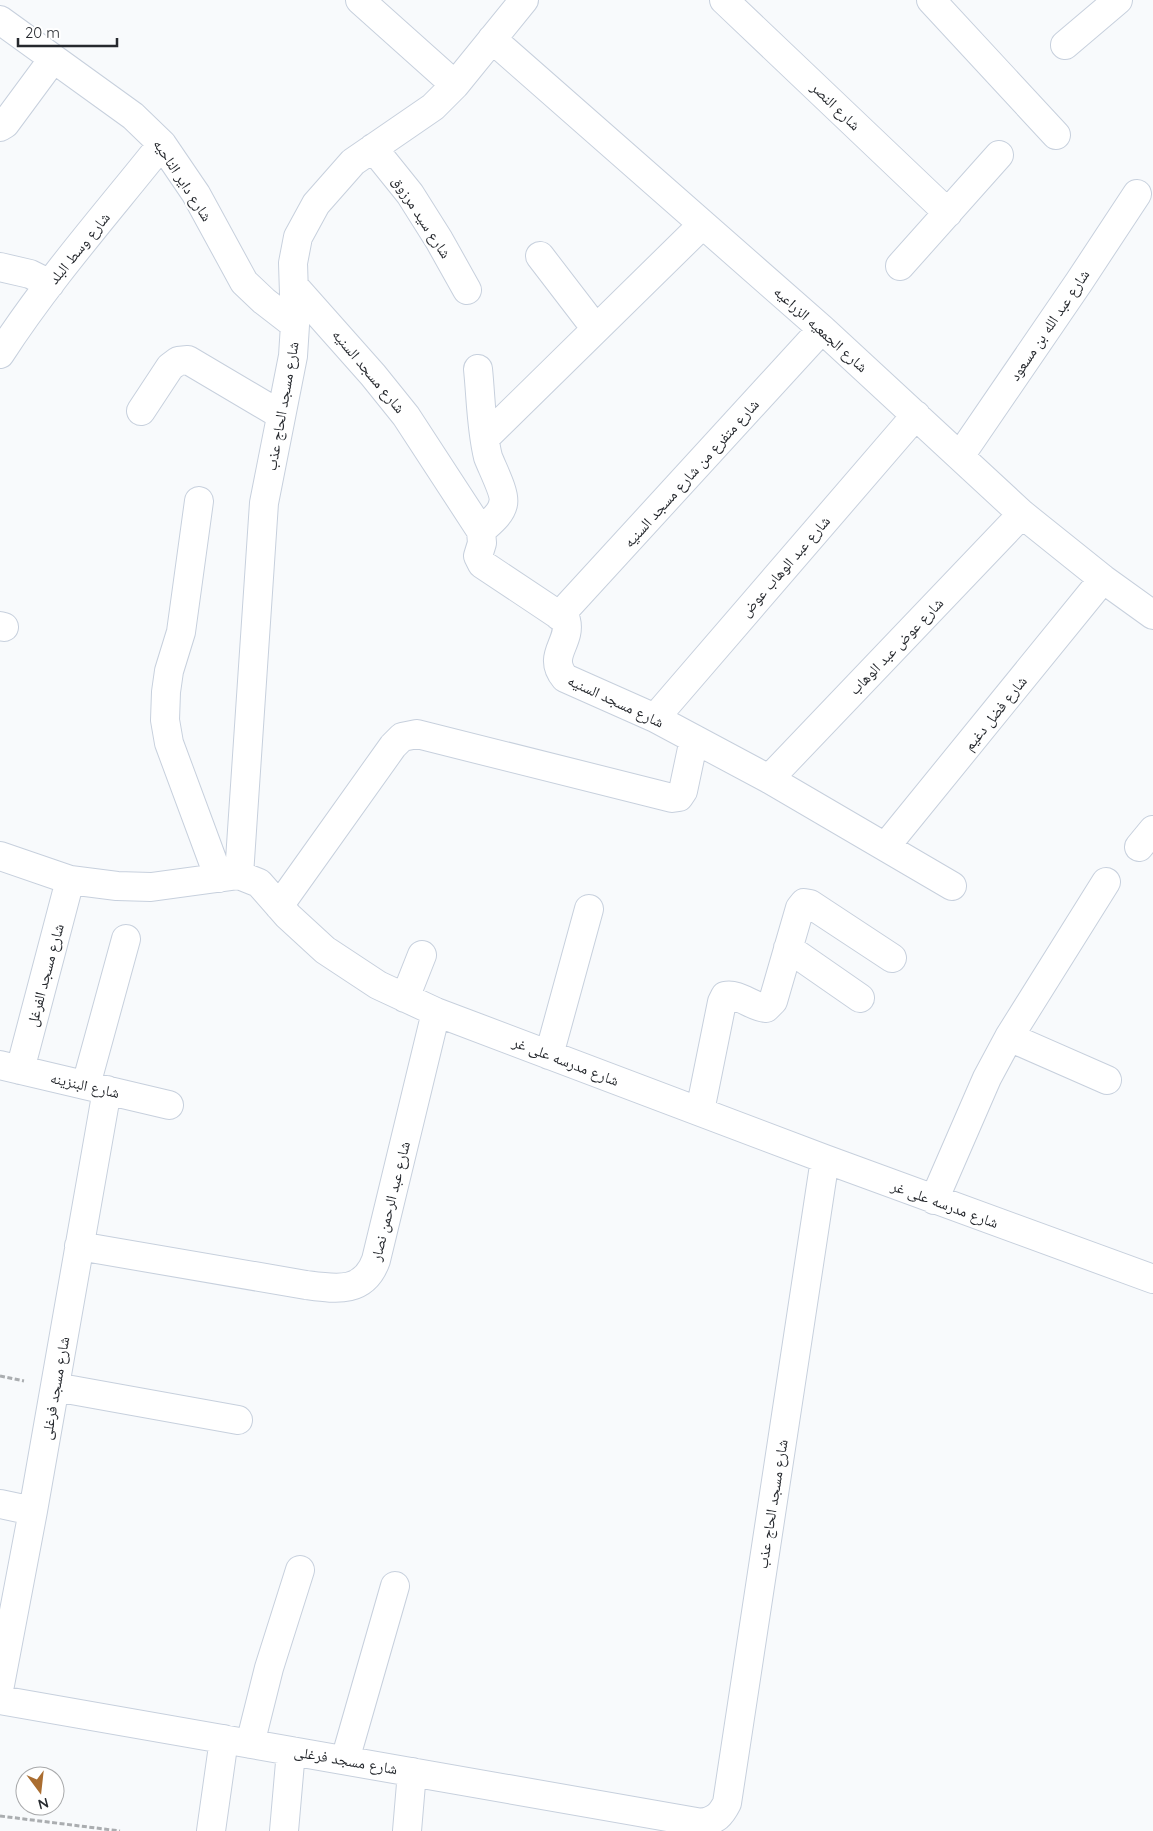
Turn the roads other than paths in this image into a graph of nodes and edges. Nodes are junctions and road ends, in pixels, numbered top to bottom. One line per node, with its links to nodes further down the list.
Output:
1 (360, 0): 10 (street)
2 (524, 0): 7 (street, شارع مسجد الحاج عذب)
3 (724, 0): 17 (street, شارع النصر)
4 (931, 0): 12 (street)
5 (1118, 0): 8 (street)
6 (0, 20): 9 (street, شارع داير الناحيه)
7 (492, 39): 10 (street, شارع مسجد الحاج عذب); 18 (street, شارع الجمعيه الزراعيه)
8 (1065, 45)
9 (54, 59): 11 (street); 13 (street, شارع داير الناحيه)
10 (455, 86): 14 (street, شارع مسجد الحاج عذب)
11 (0, 127)
12 (1056, 134)
13 (162, 144): 22 (street, شارع وسط البلد); 25 (street, شارع داير الناحيه)
14 (373, 148): 23 (street, شارع مسجد الحاج عذب); 24 (street, شارع سيد مرزوق)
15 (999, 155): 17 (street)
16 (1138, 194): 34 (street, شارع عبد الله بن مسعود)
17 (948, 213): 21 (street)
18 (702, 225): 26 (street); 27 (street, شارع الجمعيه الزراعيه)
19 (540, 256): 26 (street)
20 (0, 266): 22 (street)
21 (900, 266)
22 (50, 284): 28 (street, شارع وسط البلد)
23 (294, 286): 25 (street, شارع مسجد الحاج عذب); 37 (street, شارع مسجد السنيه)
24 (466, 290)
25 (295, 325): 31 (street, شارع مسجد الحاج عذب)
26 (596, 329): 33 (street)
27 (822, 329): 32 (street, شارع الجمعيه الزراعيه); 40 (street, شارع متفرع من شارع مسجد السنيه)
28 (0, 354)
29 (478, 369): 33 (street)
30 (141, 411): 31 (street)
31 (281, 415): 46 (street, شارع مسجد الحاج عذب)
32 (916, 415): 34 (street, شارع الجمعيه الزراعيه); 41 (street, شارع عبد الوهاب عوض)
33 (485, 438): 37 (street)
34 (960, 456): 36 (street, شارع الجمعيه الزراعيه)
35 (198, 501): 46 (street)
36 (1022, 514): 38 (street, شارع الجمعيه الزراعيه); 43 (street, شارع عوض عبد الوهاب)
37 (481, 531): 40 (street)
38 (1103, 579): 39 (street, شارع الجمعيه الزراعيه); 44 (street, شارع فضل دغيم)
39 (1153, 614)
40 (559, 616): 41 (street, شارع مسجد السنيه)
41 (655, 718): 42 (street, شارع مسجد السنيه)
42 (694, 739): 43 (street, شارع مسجد السنيه); 50 (street)
43 (769, 779): 44 (street, شارع مسجد السنيه)
44 (886, 846): 49 (street, شارع مسجد السنيه)
45 (0, 856): 47 (street)
46 (229, 877): 47 (street); 50 (street, شارع مدرسه على غر)
47 (70, 880): 61 (street, شارع مسجد الفرغل)
48 (1106, 882): 59 (street)
49 (952, 886)
50 (279, 906): 56 (street, شارع مدرسه على غر)
51 (589, 909): 60 (street)
52 (126, 939): 63 (street, شارع مسجد فرغلى)
53 (788, 948): 55 (street); 57 (street); 65 (street)
54 (422, 955): 56 (street)
55 (892, 958)
56 (406, 998): 58 (street, شارع مدرسه على غر)
57 (860, 998)
58 (436, 1012): 60 (street, شارع مدرسه على غر); 68 (street, شارع عبد الرحمن نصار)
59 (1009, 1038): 62 (street); 67 (street)
60 (549, 1055): 65 (street, شارع مدرسه على غر)
61 (10, 1068): 63 (street, شارع البنزينه)
62 (1107, 1080)
63 (97, 1087): 64 (street, شارع البنزينه); 68 (street, شارع مسجد فرغلى)
64 (169, 1105)
65 (700, 1111): 66 (street, شارع مدرسه على غر)
66 (824, 1159): 67 (street, شارع مدرسه على غر); 82 (street, شارع مسجد الحاج عذب)
67 (934, 1200): 69 (street, شارع مدرسه على غر)
68 (80, 1246): 70 (street, شارع مسجد فرغلى)
69 (1153, 1279)
70 (55, 1388): 71 (street); 73 (street, شارع مسجد فرغلى)
71 (238, 1420)
72 (0, 1504): 73 (street)
73 (33, 1511): 76 (street, شارع مسجد فرغلى)
74 (300, 1570): 78 (street)
75 (395, 1586): 80 (street)
76 (0, 1685)
77 (0, 1700): 78 (street, شارع مسجد فرغلى)
78 (237, 1741): 79 (street, شارع مسجد فرغلى); 83 (street)
79 (291, 1751): 80 (street, شارع مسجد فرغلى); 84 (street)
80 (345, 1760): 81 (street, شارع مسجد فرغلى)
81 (412, 1772): 82 (street, شارع مسجد فرغلى); 85 (street)
82 (691, 1821)
83 (211, 1831)
84 (284, 1831)
85 (407, 1831)

